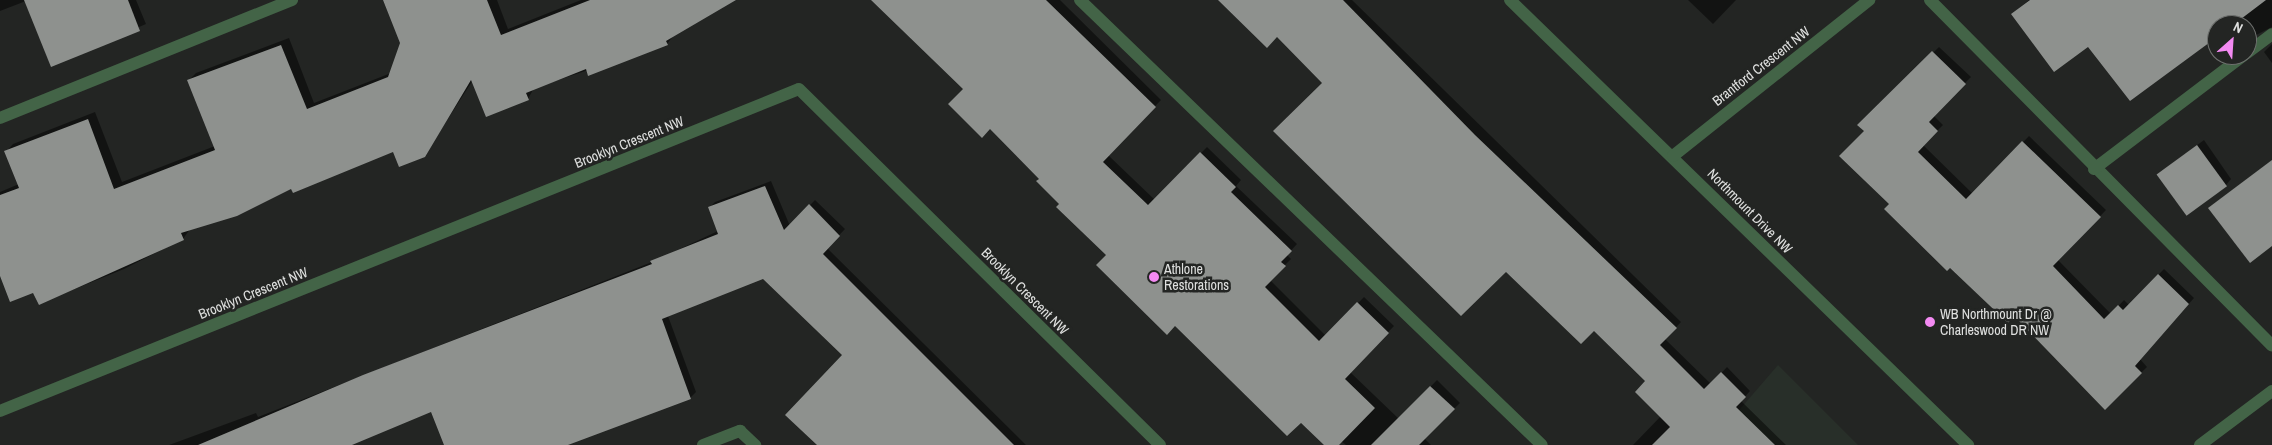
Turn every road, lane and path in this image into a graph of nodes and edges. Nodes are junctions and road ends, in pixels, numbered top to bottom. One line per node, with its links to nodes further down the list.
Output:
1 (292, 0): 9 (street)
2 (1080, 0): 18 (street)
3 (1510, 0): 10 (street, Northmount Drive NW)
4 (1869, 0): 10 (street, Brantford Crescent NW)
5 (1930, 0): 11 (street)
6 (2272, 34): 7 (street)
7 (2257, 45)
8 (2231, 65): 11 (street)
9 (0, 118)
10 (1673, 156): 19 (street, Northmount Drive NW)
11 (2094, 169): 12 (street)
12 (2272, 345)
13 (2272, 391): 20 (street)
14 (0, 411): 17 (street, Brooklyn Crescent NW)
15 (703, 445): 16 (street)
16 (755, 445)
17 (1160, 445)
18 (1542, 445)
19 (1968, 445)
20 (2200, 445)

